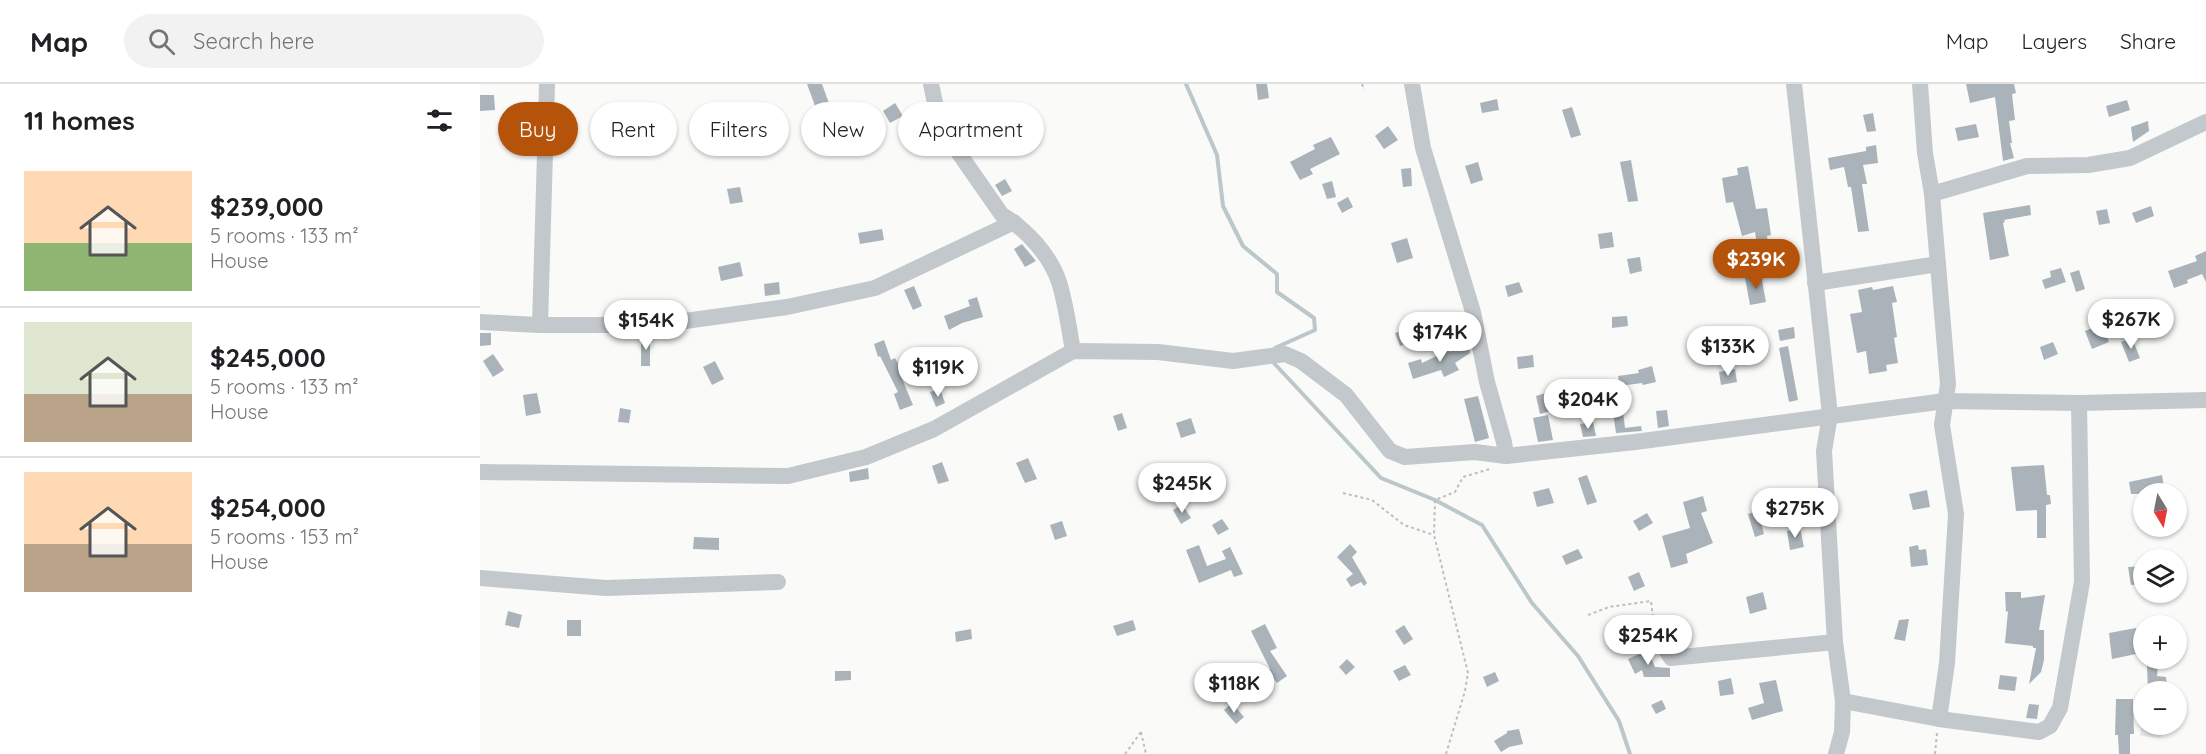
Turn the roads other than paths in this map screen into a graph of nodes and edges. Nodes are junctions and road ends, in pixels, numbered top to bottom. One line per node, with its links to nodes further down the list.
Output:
1 (547, 84): 12 (street)
2 (931, 84): 8 (street)
3 (1412, 84): 18 (street)
4 (1794, 84): 10 (street)
5 (1920, 84): 7 (street)
6 (2206, 122): 7 (street)
7 (1932, 194): 9 (street)
8 (1014, 222): 12 (street); 13 (street)
9 (1938, 264): 10 (street); 15 (street)
10 (1815, 283): 17 (street)
11 (480, 322): 12 (street)
12 (540, 325)
13 (1073, 351): 18 (street); 19 (street)
14 (2206, 400): 16 (street)
15 (1945, 401): 16 (street); 17 (street); 25 (street)
16 (2079, 403): 25 (street)
17 (1830, 415): 18 (street); 23 (street)
18 (1506, 456)
19 (480, 472)
20 (480, 578): 21 (street)
21 (778, 582)
22 (1655, 633): 23 (street)
23 (1835, 642): 24 (street)
24 (1844, 701): 25 (street); 26 (street)
25 (1939, 719)
26 (1836, 754)

